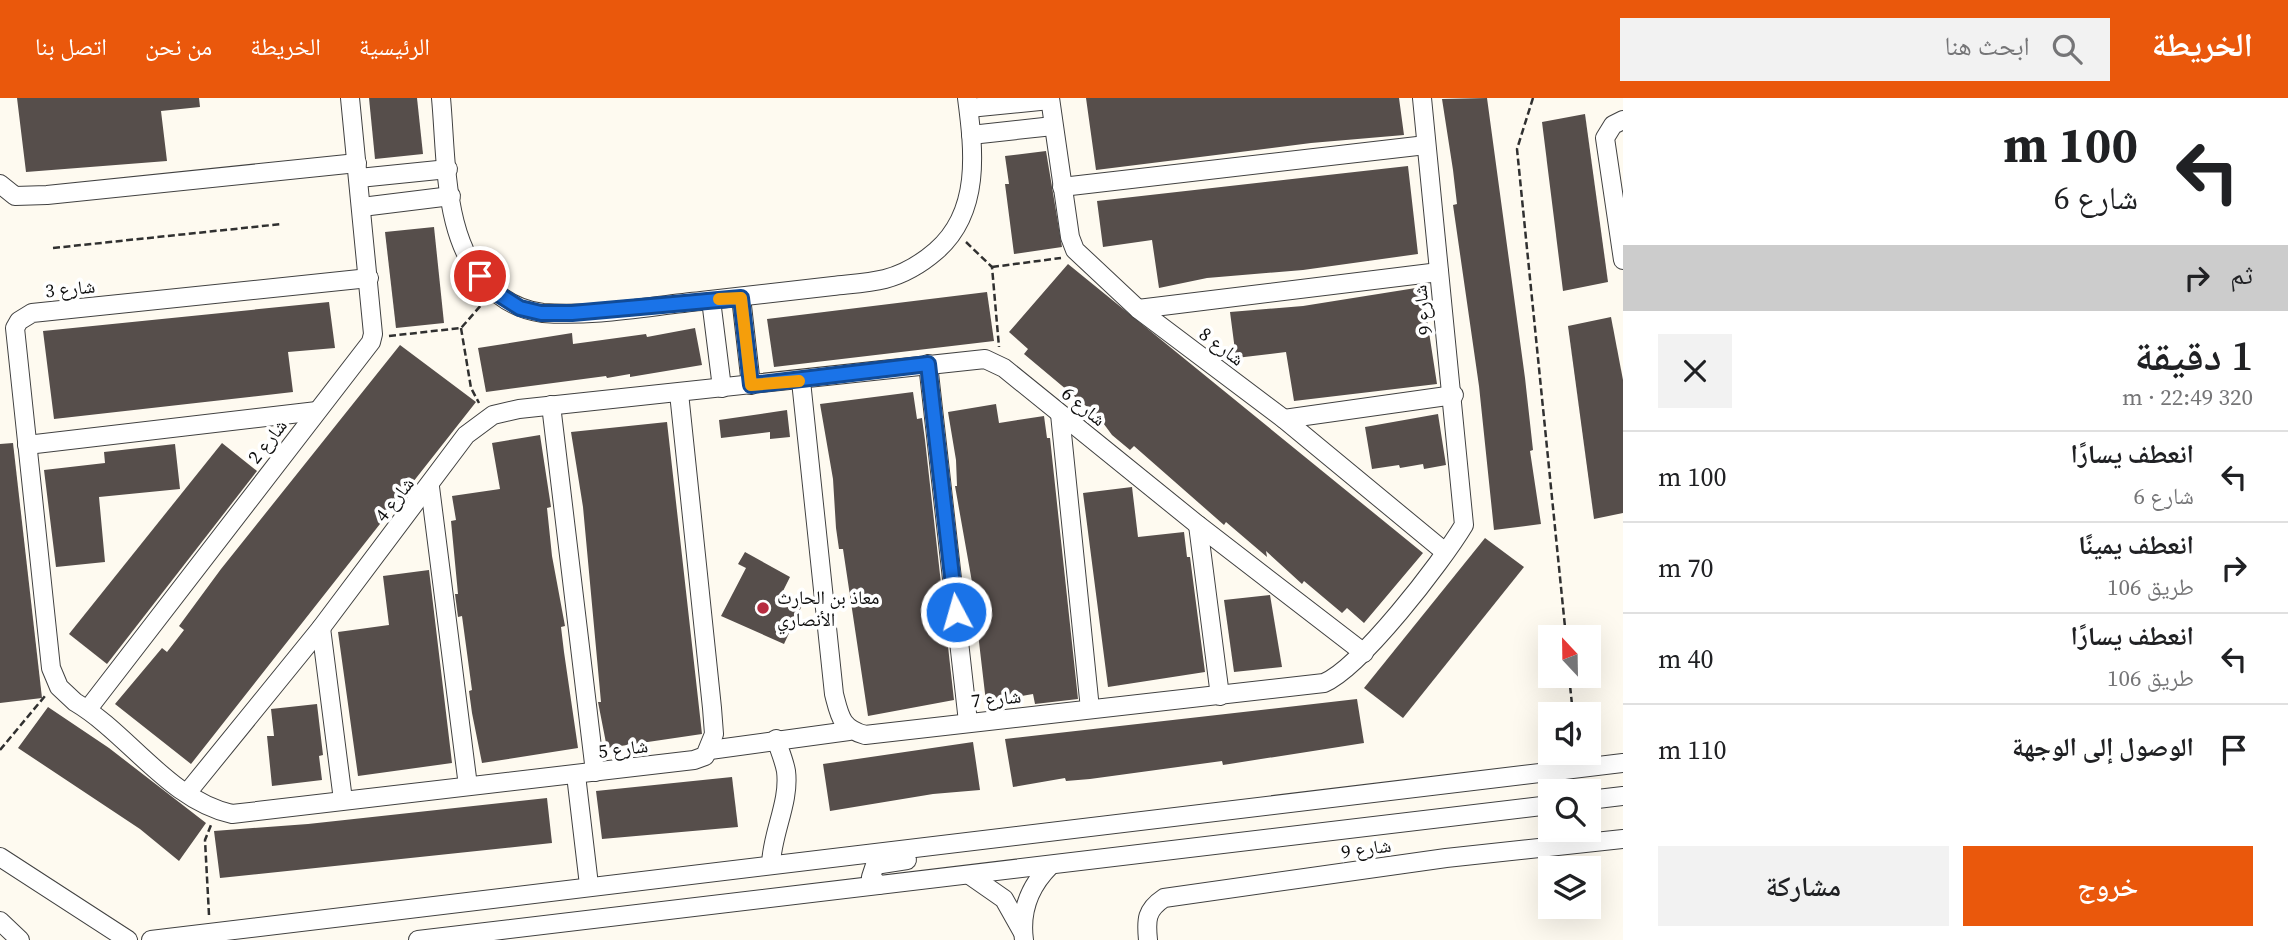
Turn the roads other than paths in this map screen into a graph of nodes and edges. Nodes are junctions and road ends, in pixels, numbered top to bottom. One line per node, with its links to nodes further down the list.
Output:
1 (350, 98): 11 (street)
2 (441, 98): 10 (street)
3 (1422, 98): 9 (street, شارع 9)
4 (1050, 99): 5 (street); 7 (street)
5 (968, 103): 8 (street)
6 (1623, 120): 16 (street)
7 (1053, 126): 8 (street); 13 (street, شارع 8)
8 (971, 135): 20 (street)
9 (1426, 145): 13 (street); 18 (street, شارع 9)
10 (448, 169): 11 (street); 14 (street)
11 (358, 171): 12 (street); 15 (street)
12 (0, 184)
13 (1062, 187): 22 (street, شارع 8)
14 (451, 195): 15 (street); 21 (street)
15 (362, 207): 19 (street)
16 (1623, 253): 17 (street)
17 (1623, 260)
18 (1439, 272): 22 (street); 28 (street, شارع 9)
19 (369, 278): 30 (street, شارع 2); 33 (street, شارع 3)
20 (741, 298): 21 (street); 25 (street)
21 (711, 300): 26 (street)
22 (1138, 309): 32 (street, شارع 8)
23 (928, 364): 24 (street, شارع 6); 31 (street, شارع 6); 42 (street)
24 (802, 381): 25 (street, شارع 6); 43 (street)
25 (751, 385): 26 (street, شارع 6)
26 (722, 388): 27 (street, شارع 4)
27 (679, 393): 29 (street, شارع 4); 45 (street)
28 (1454, 395): 32 (street); 36 (street, شارع 9)
29 (551, 405): 34 (street, شارع 4); 47 (street)
30 (317, 411): 33 (street); 40 (street, شارع 2)
31 (1060, 414): 35 (street, شارع 6); 41 (street)
32 (1284, 419): 36 (street, شارع 8)
33 (27, 445): 40 (street, شارع 3)
34 (430, 487): 37 (street, شارع 4); 49 (street)
35 (1198, 525): 38 (street, شارع 6); 39 (street)
36 (1444, 552): 38 (street, شارع 7)
37 (321, 628): 50 (street, شارع 4); 53 (street)
38 (1364, 653): 39 (street, شارع 7)
39 (1220, 696): 41 (street, شارع 7)
40 (88, 709): 50 (street)
41 (1090, 709): 42 (street, شارع 7)
42 (968, 722): 43 (street, شارع 7)
43 (849, 731): 44 (street, شارع 7)
44 (776, 739): 45 (street, شارع 5); 58 (street)
45 (710, 750): 47 (street, شارع 5)
46 (1623, 763): 55 (street)
47 (595, 772): 48 (street, شارع 5)
48 (576, 775): 49 (street, شارع 5); 62 (street)
49 (468, 786): 53 (street, شارع 5)
50 (187, 793): 53 (street, شارع 5)
51 (1621, 795): 52 (street)
52 (1601, 798)
53 (343, 800)
54 (1538, 806): 59 (street)
55 (982, 839): 58 (street); 61 (street)
56 (1623, 839): 69 (street, شارع 9)
57 (0, 857): 66 (street)
58 (771, 864): 62 (street)
59 (1050, 866): 60 (street); 64 (street)
60 (971, 876): 61 (street); 64 (street)
61 (879, 885): 68 (street)
62 (589, 886): 67 (street)
63 (0, 921): 65 (street)
64 (1024, 937)
65 (20, 940)
66 (128, 940)
67 (151, 940)
68 (418, 940)
69 (1148, 940)

